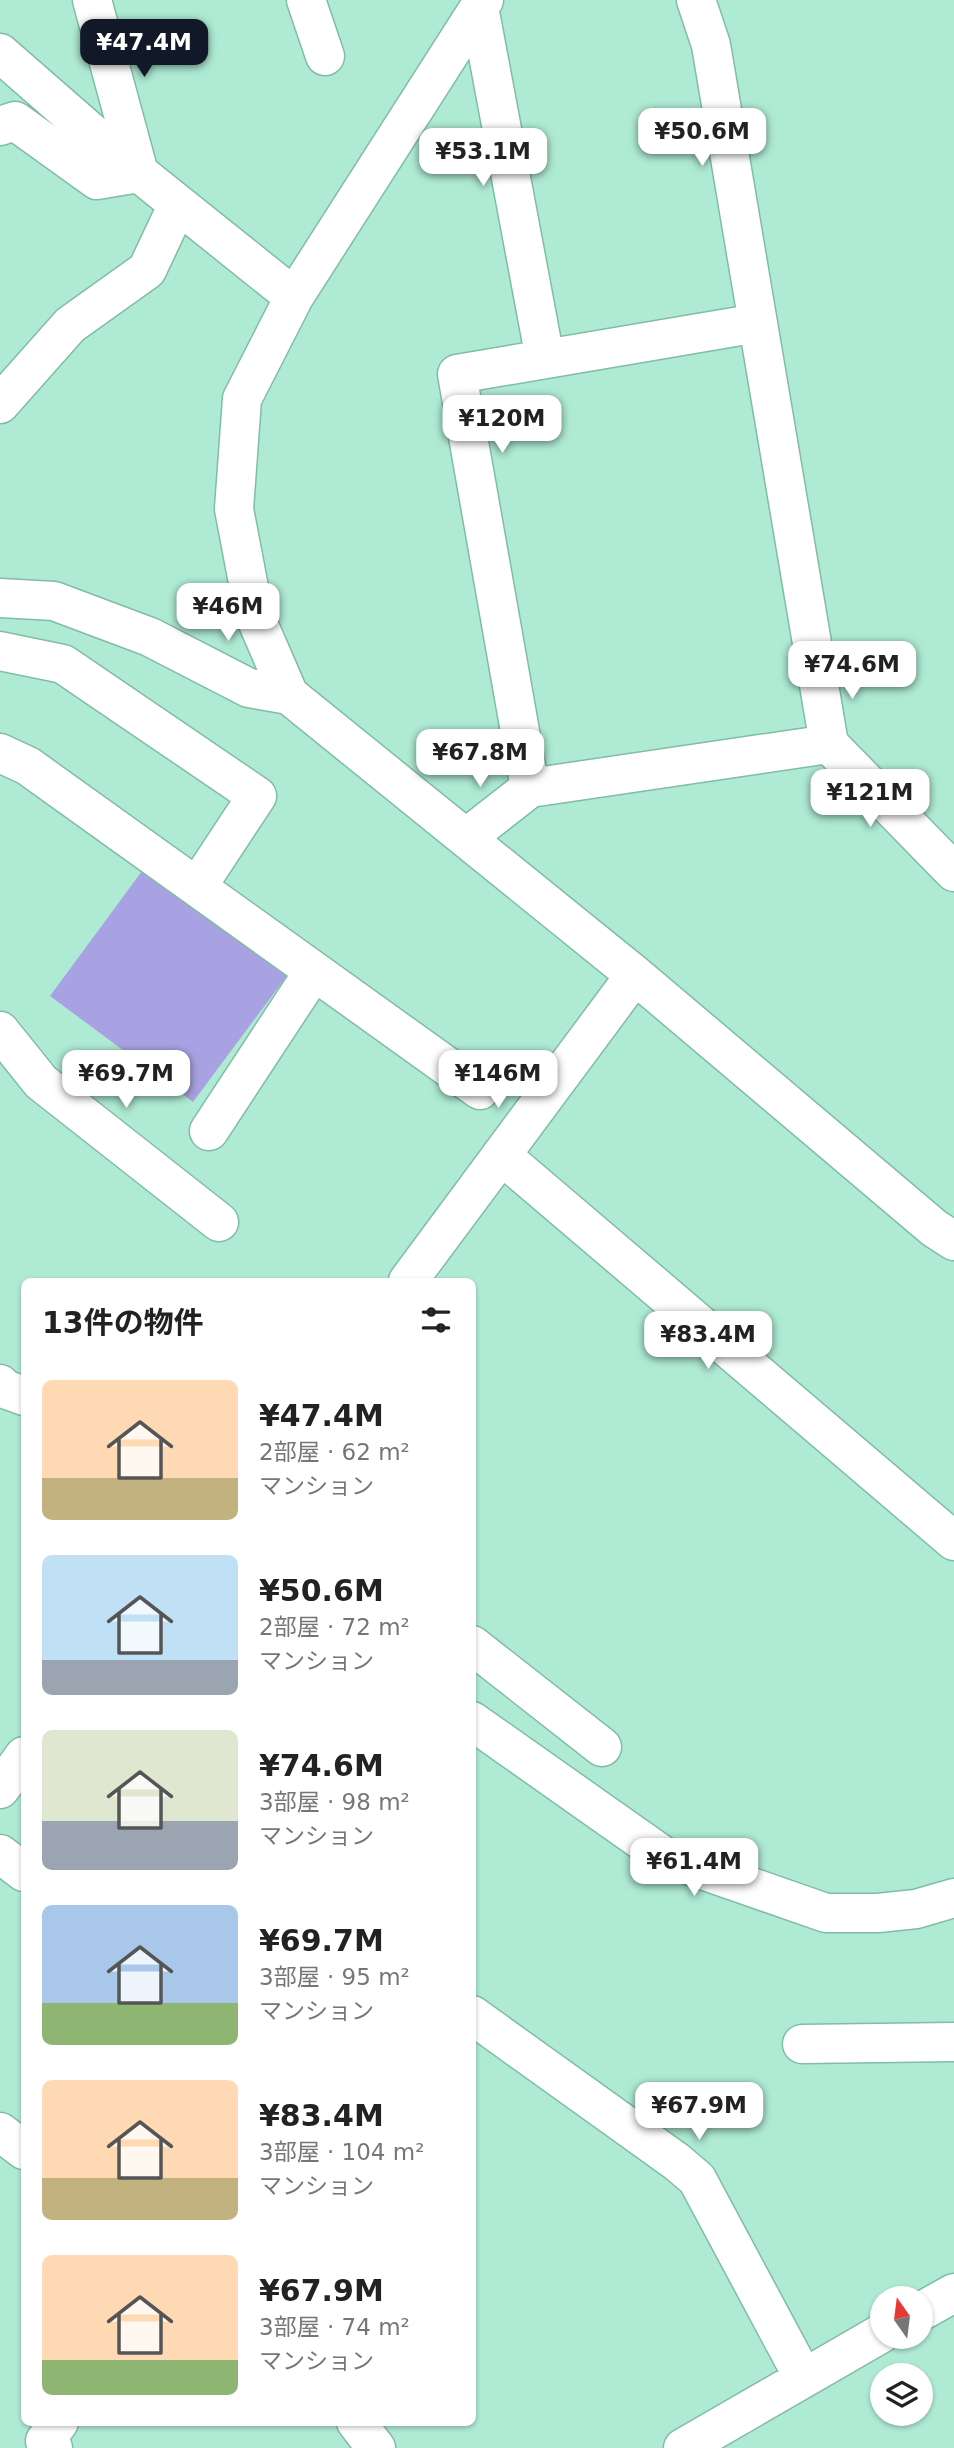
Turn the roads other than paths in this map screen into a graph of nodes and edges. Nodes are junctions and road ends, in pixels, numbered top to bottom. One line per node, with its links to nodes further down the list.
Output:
1 (92, 0): 8 (street)
2 (306, 0): 6 (street)
3 (696, 0): 11 (street)
4 (481, 3): 10 (street); 12 (street)
5 (0, 53): 8 (street)
6 (326, 56)
7 (0, 125): 8 (street)
8 (139, 173): 9 (street)
9 (178, 204): 10 (street); 13 (street)
10 (294, 296): 16 (street)
11 (758, 323): 12 (street); 17 (street)
12 (545, 359): 19 (street)
13 (0, 404)
14 (0, 598): 16 (street)
15 (0, 651): 22 (street)
16 (289, 695): 20 (street)
17 (829, 744): 19 (street); 21 (street)
18 (0, 753): 22 (street)
19 (530, 788): 20 (street)
20 (466, 838): 24 (street)
21 (954, 872)
22 (197, 887): 23 (street)
23 (314, 971): 26 (street); 27 (street)
24 (635, 975): 28 (street); 30 (street)
25 (0, 1031): 29 (street)
26 (480, 1090)
27 (209, 1131)
28 (501, 1155): 31 (street); 32 (street)
29 (219, 1222)
30 (954, 1241)
31 (410, 1278)
32 (954, 1541)
33 (476, 1648): 35 (street)
34 (476, 1724): 40 (street)
35 (602, 1747)
36 (21, 1760): 37 (street)
37 (0, 1789)
38 (0, 1854): 39 (street)
39 (21, 1870)
40 (954, 1898)
41 (476, 2018): 49 (street)
42 (954, 2042): 43 (street)
43 (802, 2044)
44 (0, 2132): 45 (street)
45 (21, 2148)
46 (954, 2293): 47 (street)
47 (933, 2305)
48 (870, 2340): 49 (street)
49 (803, 2377): 54 (street)
50 (56, 2426): 52 (street)
51 (359, 2426): 53 (street)
52 (53, 2448)
53 (376, 2448)
54 (683, 2448)

